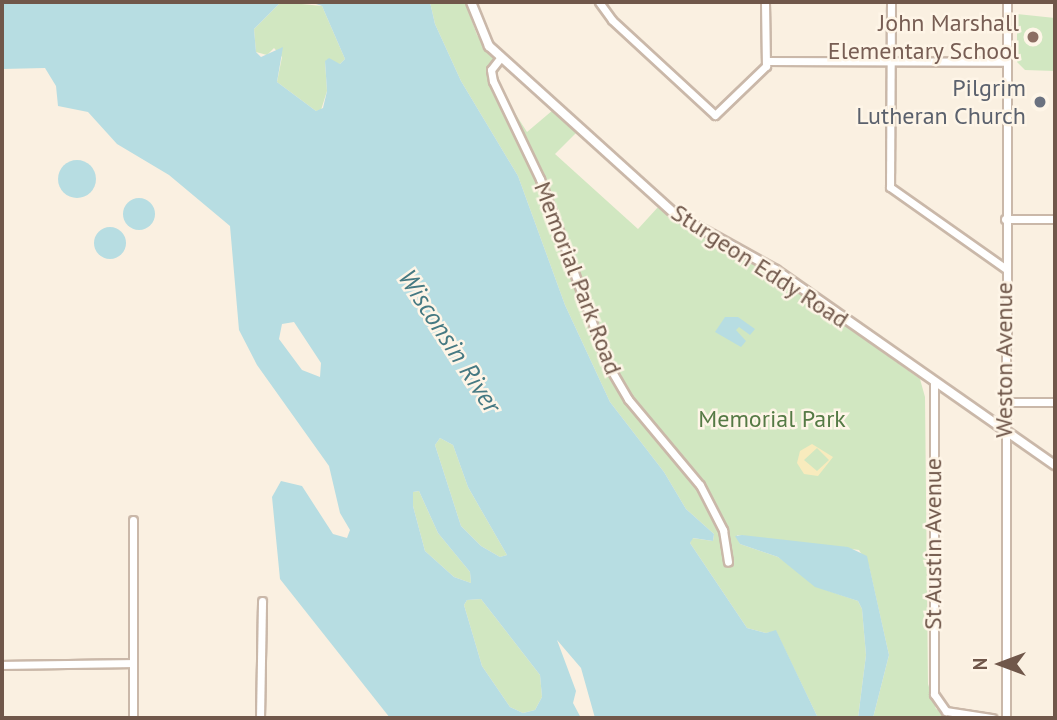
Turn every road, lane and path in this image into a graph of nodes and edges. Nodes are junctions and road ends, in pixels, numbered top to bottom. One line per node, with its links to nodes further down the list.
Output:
1 (471, 2): 6 (street, Sturgeon Eddy Road)
2 (599, 2): 7 (street)
3 (765, 2): 7 (street)
4 (891, 2): 8 (street)
5 (1007, 2): 9 (street, Weston Avenue)
6 (501, 57): 13 (street, Sturgeon Eddy Road); 19 (street, Memorial Park Road)
7 (767, 61): 8 (street)
8 (890, 61): 9 (street); 12 (street)
9 (1006, 62): 10 (street, Weston Avenue)
10 (1005, 219): 11 (street); 12 (street, Weston Avenue)
11 (1055, 219)
12 (1004, 268): 14 (street, Weston Avenue)
13 (934, 383): 16 (street, Sturgeon Eddy Road); 25 (street, St Austin Avenue)
14 (1004, 402): 15 (street); 16 (street, Weston Avenue)
15 (1055, 402)
16 (1004, 433): 17 (street, Sturgeon Eddy Road); 26 (street, Weston Avenue)
17 (1055, 465)
18 (133, 520): 21 (street)
19 (728, 562)
20 (262, 601): 24 (street)
21 (133, 663): 22 (street); 23 (street)
22 (2, 665)
23 (133, 718)
24 (260, 718)
25 (992, 718)
26 (1006, 718)

